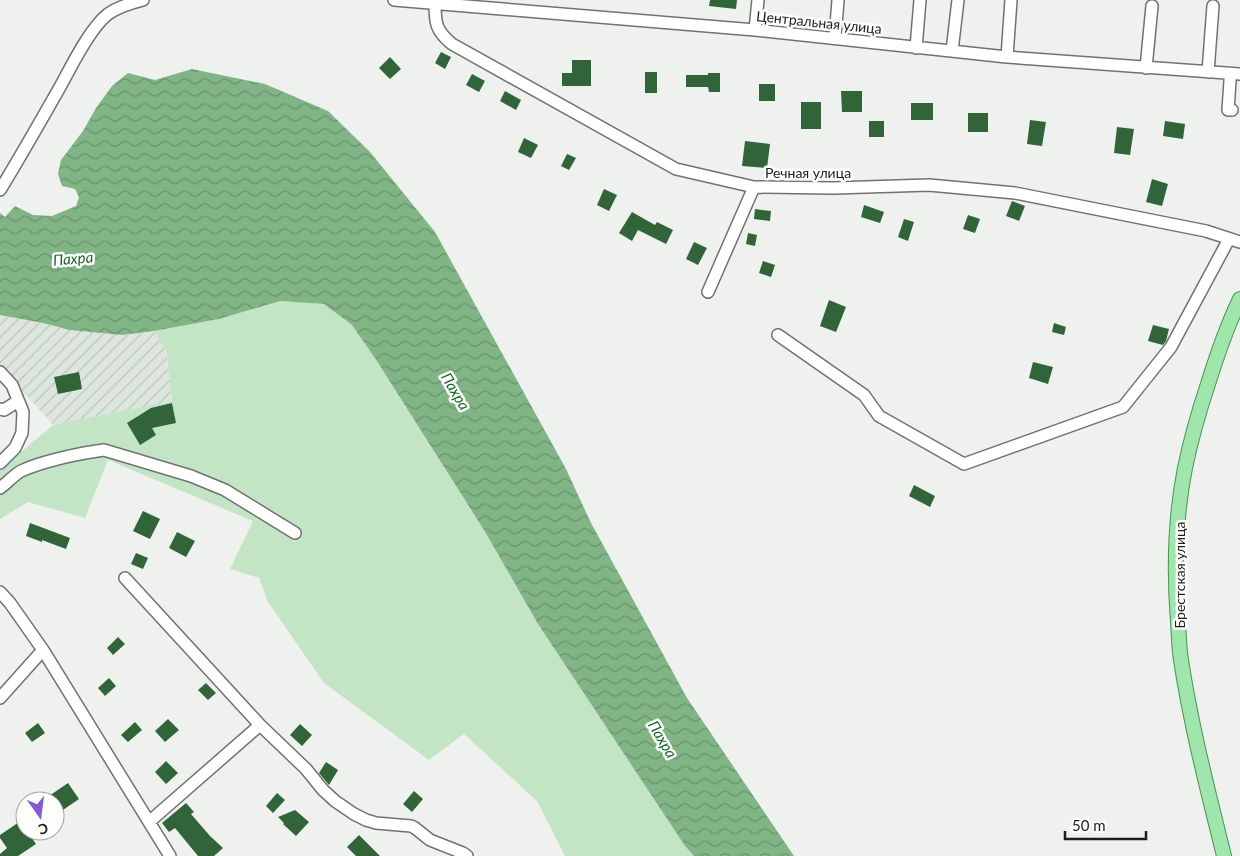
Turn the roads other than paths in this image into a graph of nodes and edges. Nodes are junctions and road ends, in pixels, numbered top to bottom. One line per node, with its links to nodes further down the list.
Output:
1 (143, 0): 22 (street)
2 (394, 0): 8 (street, Центральная улица)
3 (758, 0): 12 (street)
4 (838, 0): 13 (street)
5 (920, 0): 14 (street)
6 (958, 0): 15 (street)
7 (1012, 0): 16 (street)
8 (435, 4): 9 (street, Центральная улица); 21 (street, Речная улица)
9 (492, 4): 12 (street, Центральная улица)
10 (1152, 6): 17 (street)
11 (1213, 6): 18 (street)
12 (755, 30): 13 (street, Центральная улица)
13 (834, 38): 14 (street, Центральная улица)
14 (916, 48): 15 (street, Центральная улица)
15 (952, 51): 16 (street, Центральная улица)
16 (1007, 57): 17 (street, Центральная улица)
17 (1146, 68): 18 (street, Центральная улица)
18 (1208, 72): 19 (street, Центральная улица)
19 (1235, 74): 20 (street)
20 (1232, 110)
21 (754, 187): 23 (street, Речная улица); 24 (street)
22 (0, 190)
23 (1235, 240): 26 (street)
24 (708, 292)
25 (1240, 301): 41 (main road, Брестская улица)
26 (778, 335)
27 (0, 372): 28 (street)
28 (18, 401): 29 (street); 30 (street)
29 (0, 409)
30 (0, 463)
31 (0, 488): 32 (street)
32 (295, 533)
33 (125, 578): 37 (street)
34 (0, 592): 35 (street)
35 (43, 650): 36 (street); 38 (street)
36 (0, 698)
37 (260, 725): 38 (street); 40 (street)
38 (149, 822): 39 (street)
39 (170, 856)
40 (467, 856)
41 (1224, 856)

